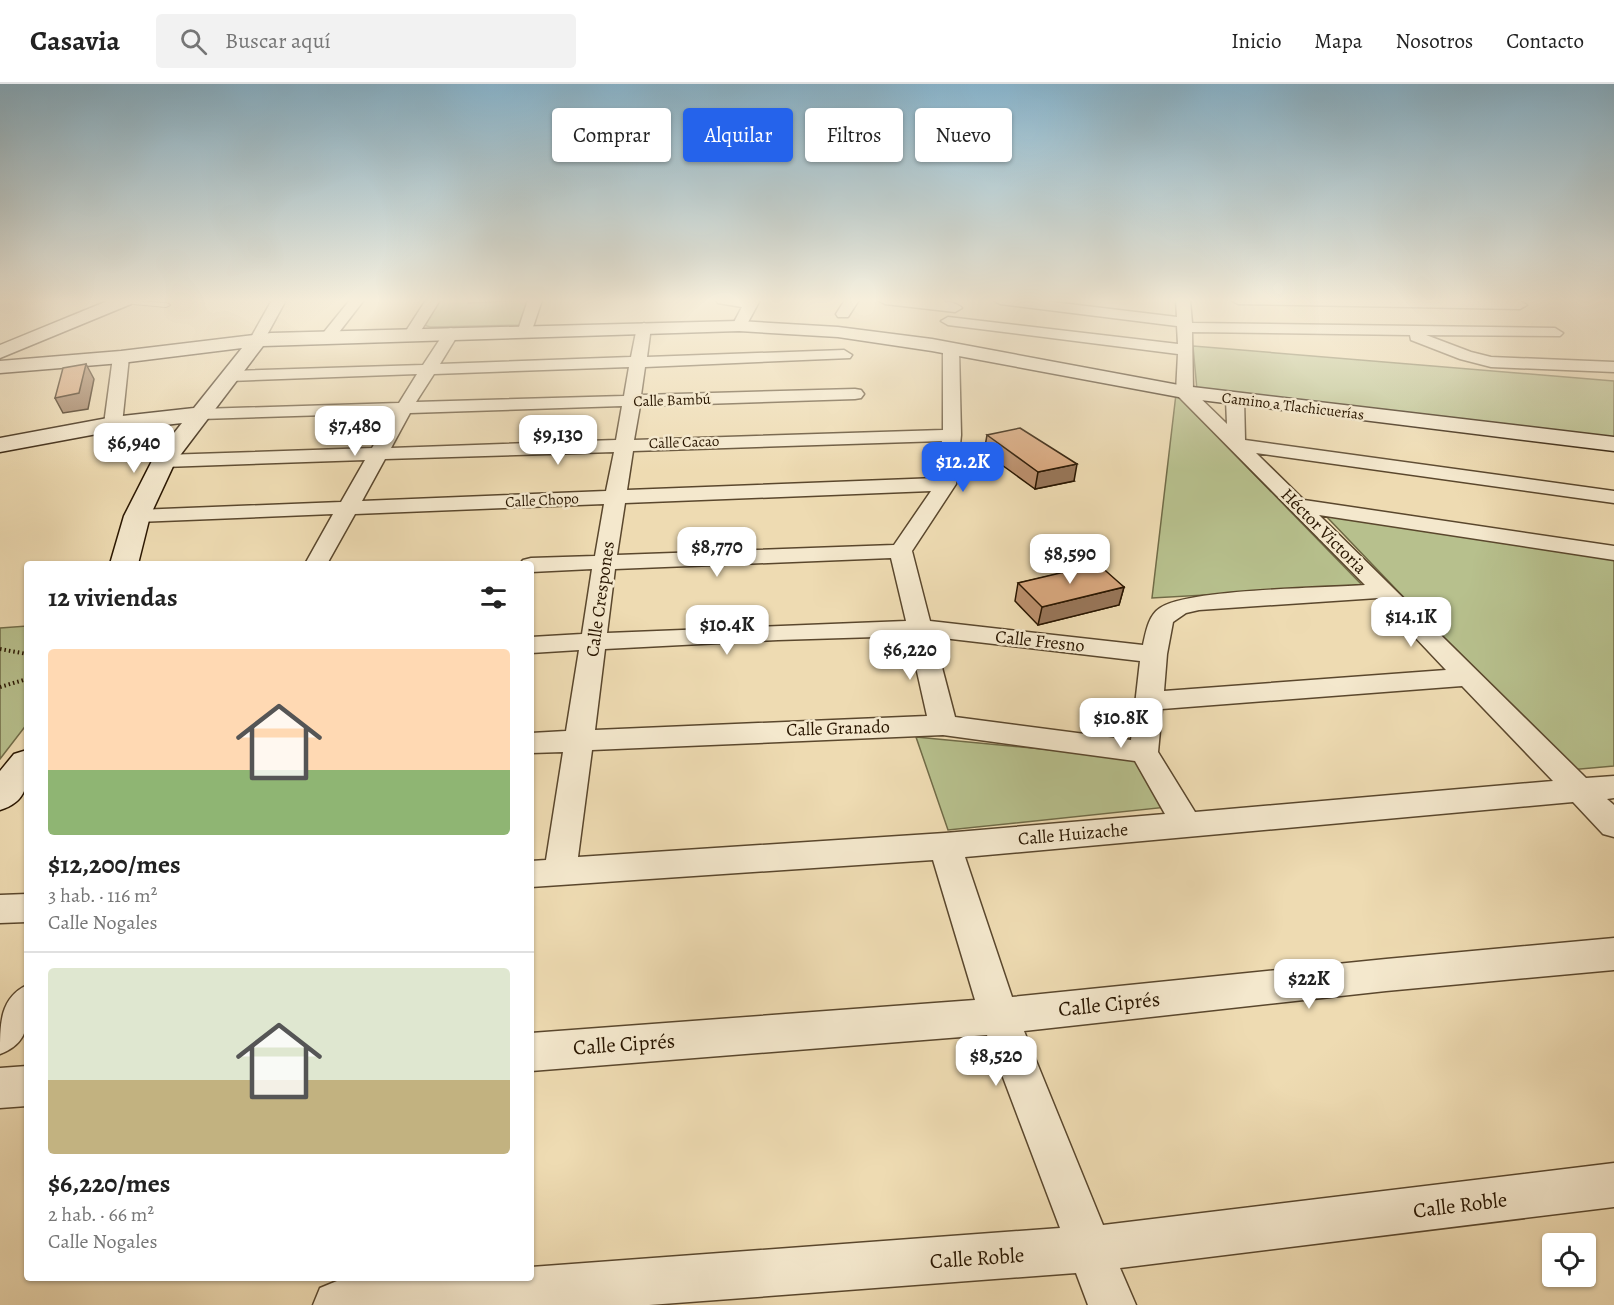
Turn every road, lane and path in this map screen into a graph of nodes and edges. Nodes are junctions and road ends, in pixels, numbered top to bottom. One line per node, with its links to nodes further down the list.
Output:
1 (16, 357): 13 (street)
2 (121, 357): 13 (street, Camino a Tlachicuerías); 23 (street)
3 (245, 357): 17 (street)
4 (436, 357): 15 (street)
5 (638, 357): 12 (street, Calle Crespones)
6 (846, 357): 16 (street)
7 (943, 357): 25 (street)
8 (996, 357): 18 (street, Camino a Tlachicuerías)
9 (1186, 357): 18 (street)
10 (1473, 357): 14 (street)
11 (1589, 357): 14 (street)
12 (637, 363): 15 (street); 16 (street); 20 (street, Calle Crespones)
13 (2, 364)
14 (1606, 366)
15 (428, 369): 17 (street); 21 (street)
16 (849, 375): 20 (street, Calle Bambú); 24 (street)
17 (230, 376): 22 (street)
18 (1184, 392): 19 (street, Camino a Tlachicuerías); 27 (street, Héctor Victoria)
19 (1236, 399): 27 (street); 28 (street, Camino a Tlachicuerías)
20 (632, 401): 21 (street, Calle Bambú); 26 (street, Calle Crespones)
21 (405, 408): 22 (street, Calle Bambú); 30 (street)
22 (201, 414): 23 (street); 31 (street)
23 (113, 424): 29 (street)
24 (864, 426): 25 (street, Calle Cacao); 26 (street, Calle Cacao)
25 (952, 435): 32 (street)
26 (624, 444): 30 (street, Calle Cacao); 33 (street, Calle Crespones)
27 (1237, 444): 34 (street); 35 (street, Héctor Victoria)
28 (1614, 444)
29 (0, 445)
30 (379, 454): 31 (street, Calle Cacao); 36 (street)
31 (164, 461): 37 (street)
32 (946, 484): 33 (street, Calle Chopo); 38 (street)
33 (615, 496): 36 (street, Calle Chopo); 42 (street, Calle Crespones)
34 (1614, 497)
35 (1297, 505): 39 (street); 44 (street, Héctor Victoria)
36 (347, 508): 37 (street, Calle Chopo); 41 (street)
37 (137, 516): 40 (street)
38 (901, 551): 42 (street); 45 (street)
39 (1614, 553)
40 (125, 561)
41 (318, 561)
42 (605, 561): 43 (street); 46 (street, Calle Crespones)
43 (534, 565)
44 (1384, 591): 50 (street); 51 (street, Héctor Victoria)
45 (921, 628): 46 (street, Calle Fresno); 50 (street, Calle Fresno); 55 (street)
46 (594, 642): 47 (street, Calle Fresno); 56 (street, Calle Crespones)
47 (534, 645)
48 (0, 649): 49 (path)
49 (24, 653)
50 (1154, 654): 54 (street)
51 (1469, 677): 54 (street); 61 (street, Héctor Victoria)
52 (24, 680): 53 (path)
53 (0, 687)
54 (1149, 701): 58 (street)
55 (943, 725): 56 (street, Calle Granado); 58 (street, Calle Granado)
56 (580, 740): 57 (street, Calle Granado); 66 (street, Calle Crespones)
57 (534, 742)
58 (1144, 752): 63 (street)
59 (24, 767): 62 (street)
60 (1614, 787): 61 (street, Calle Huizache)
61 (1581, 791): 63 (street, Calle Huizache); 64 (street, Héctor Victoria)
62 (0, 796)
63 (1186, 823): 65 (street, Calle Huizache)
64 (1614, 825)
65 (945, 846): 66 (street, Calle Huizache); 71 (street)
66 (546, 873)
67 (24, 908): 68 (street)
68 (0, 909)
69 (1614, 954): 71 (street, Calle Ciprés)
70 (24, 1006): 72 (street)
71 (999, 1016): 73 (street, Calle Ciprés); 77 (street)
72 (0, 1036)
73 (534, 1052)
74 (24, 1086): 75 (street)
75 (0, 1088)
76 (1614, 1185): 77 (street, Calle Roble)
77 (1089, 1249): 78 (street, Calle Roble); 79 (street)
78 (337, 1305)
79 (1112, 1305)

